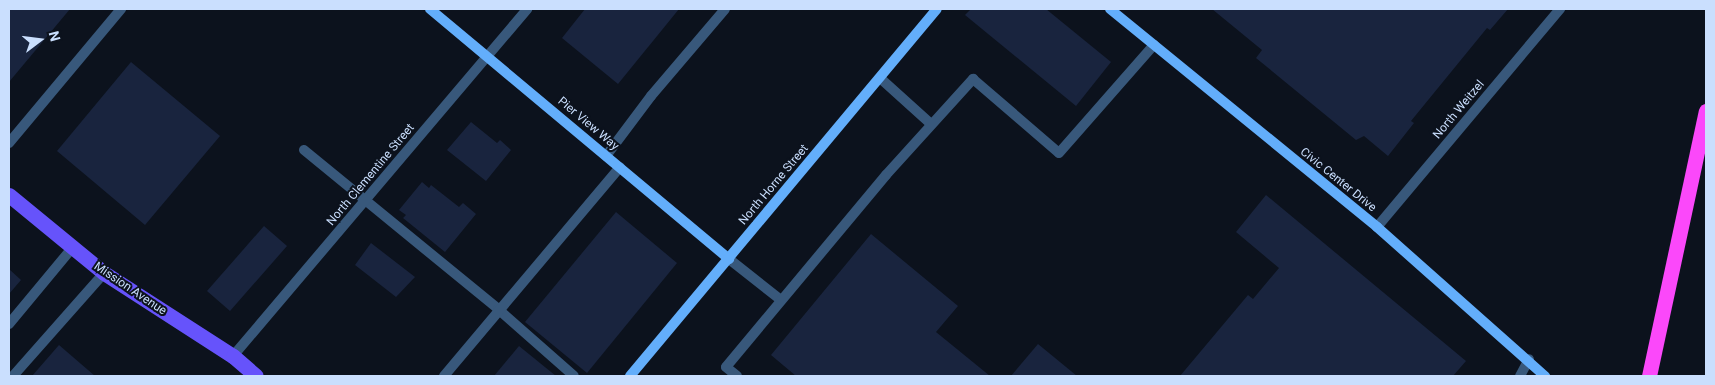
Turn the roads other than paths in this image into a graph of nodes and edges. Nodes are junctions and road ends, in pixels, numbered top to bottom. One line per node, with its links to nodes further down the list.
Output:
1 (121, 9): 13 (street)
2 (430, 9): 9 (street, Pier View Way)
3 (526, 9): 9 (street, North Clementine Street)
4 (725, 9): 15 (street)
5 (937, 9): 10 (street, North Horne Street)
6 (1110, 9): 8 (street, Civic Center Drive)
7 (1560, 9): 19 (street, North Weitzel)
8 (1154, 45): 12 (street); 19 (street, Civic Center Drive)
9 (487, 56): 15 (street, Pier View Way); 18 (street, North Clementine Street)
10 (880, 78): 12 (street); 21 (street, North Horne Street)
11 (1706, 111): 36 (highway)
12 (931, 124): 23 (street)
13 (9, 143)
14 (304, 150): 18 (street)
15 (606, 156): 16 (street, Pier View Way)
16 (620, 167): 21 (street, Pier View Way); 24 (street)
17 (9, 195): 20 (main road, Mission Avenue)
18 (366, 200): 24 (street); 26 (street, North Clementine Street)
19 (1377, 227): 27 (street, Civic Center Drive)
20 (72, 248): 22 (main road, Mission Avenue); 25 (street)
21 (729, 259): 23 (street); 32 (street, North Horne Street)
22 (104, 273): 26 (main road, Mission Avenue); 28 (street)
23 (781, 300): 33 (street)
24 (498, 309): 30 (street); 31 (street)
25 (9, 324)
26 (233, 356): 29 (main road, Mission Avenue)
27 (1529, 359): 34 (street); 35 (street, Civic Center Drive)
28 (13, 376)
29 (256, 376)
30 (444, 376)
31 (574, 376)
32 (630, 376)
33 (737, 376)
34 (1520, 376)
35 (1545, 376)
36 (1649, 376)

